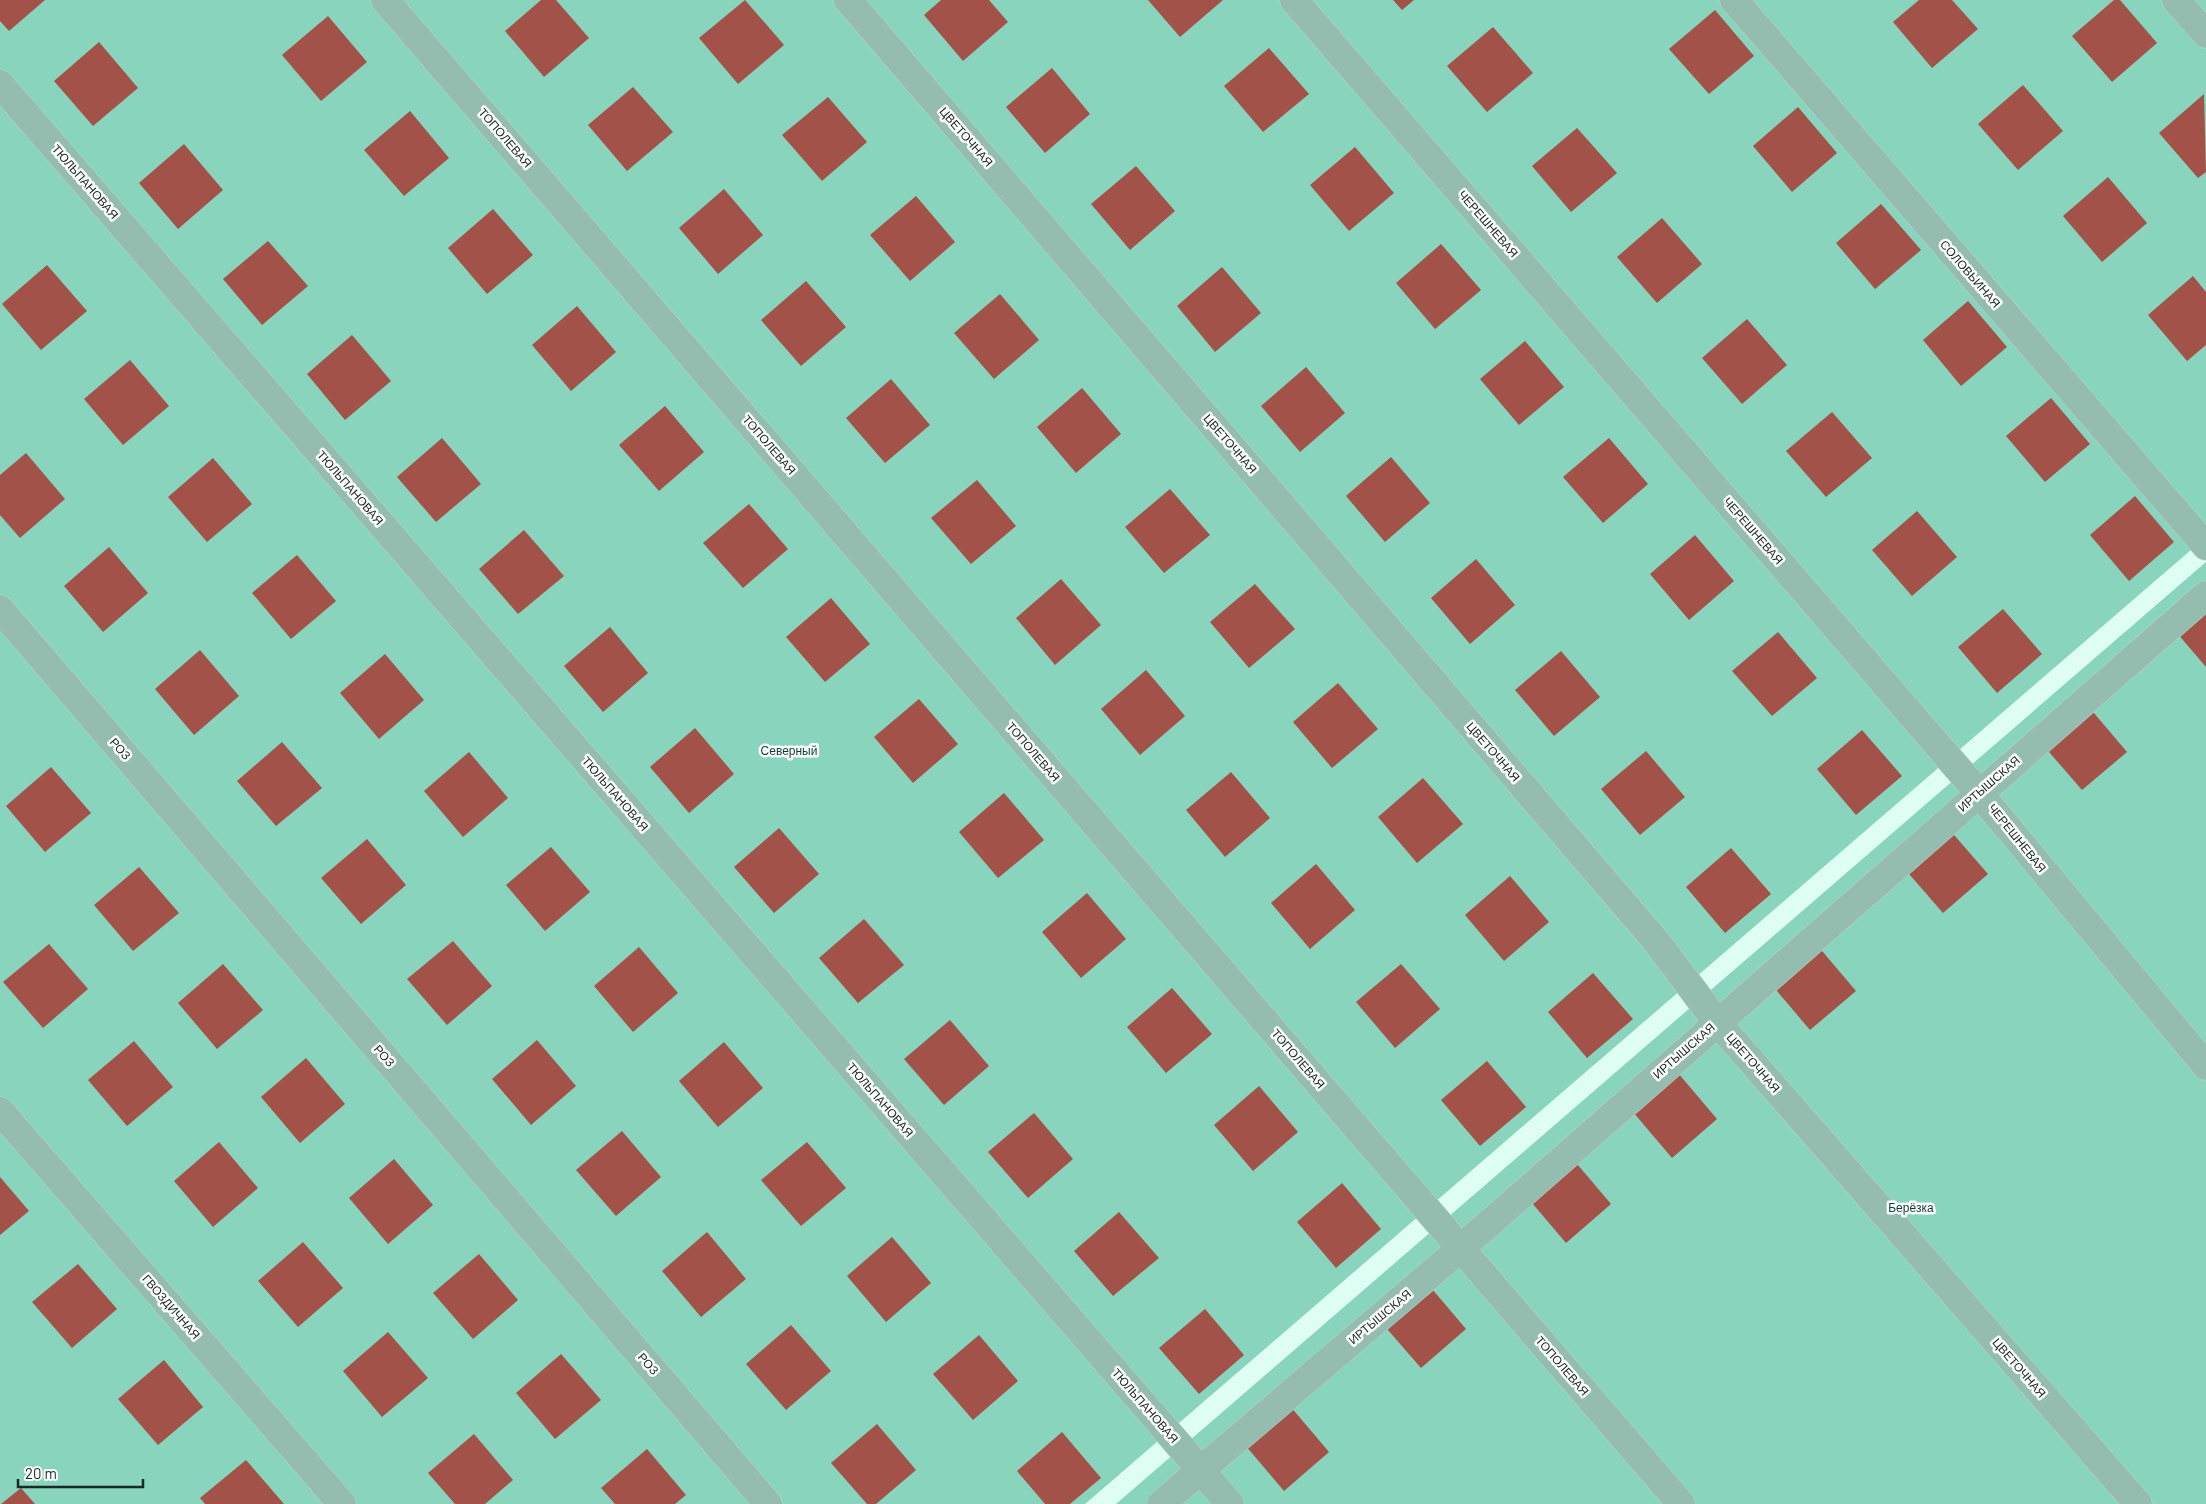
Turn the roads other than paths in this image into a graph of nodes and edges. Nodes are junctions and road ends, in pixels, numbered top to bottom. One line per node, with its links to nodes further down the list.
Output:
1 (385, 0): 15 (street, ТОПОЛЕВАЯ)
2 (848, 0): 12 (street, ЦВЕТОЧНАЯ)
3 (1294, 0): 11 (street, ЧЕРЕШНЕВАЯ)
4 (1734, 0): 8 (street, СОЛОВЬИНАЯ)
5 (2176, 0): 6 (street)
6 (2206, 34)
7 (0, 84): 16 (street, ТЮЛЬПАНОВАЯ)
8 (2206, 546)
9 (2206, 595): 11 (street, ИРТЫШСКАЯ)
10 (0, 609): 18 (street, РОЗ)
11 (1979, 793): 12 (street, ИРТЫШСКАЯ); 13 (street, ЧЕРЕШНЕВАЯ)
12 (1717, 1022): 15 (street, ИРТЫШСКАЯ); 22 (street, ЦВЕТОЧНАЯ)
13 (2206, 1066)
14 (0, 1111): 17 (street, ГВОЗДИЧНАЯ)
15 (1461, 1248): 16 (street, ИРТЫШСКАЯ); 21 (street, ТОПОЛЕВАЯ)
16 (1200, 1470): 19 (street, ИРТЫШСКАЯ); 20 (street, ТЮЛЬПАНОВАЯ)
17 (342, 1504)
18 (768, 1504)
19 (1161, 1504)
20 (1230, 1504)
21 (1681, 1504)
22 (2138, 1504)

